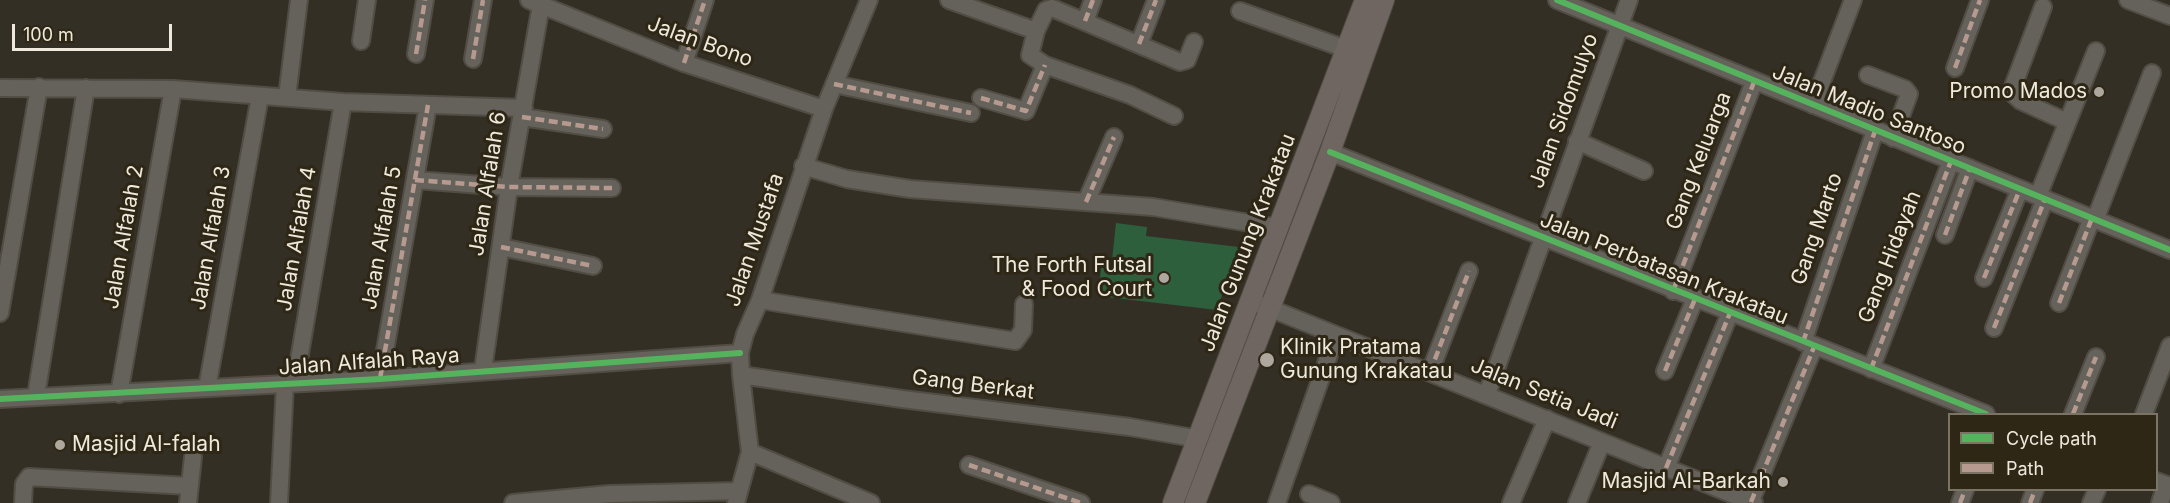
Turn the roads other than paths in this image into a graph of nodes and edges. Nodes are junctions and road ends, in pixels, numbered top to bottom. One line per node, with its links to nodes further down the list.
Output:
1 (299, 0): 43 (street)
2 (367, 0): 24 (street)
3 (425, 0): 29 (street)
4 (483, 0): 30 (street)
5 (705, 0): 31 (street)
6 (869, 0): 37 (street, Jalan Mustafa)
7 (949, 0): 23 (street)
8 (1093, 0): 21 (street)
9 (1156, 0): 26 (street)
10 (1365, 0): 27 (main road, Jalan Gunung Krakatau)
11 (1384, 0): 58 (main road, Jalan Gunung Krakatau)
12 (1557, 0): 22 (street, Jalan Madio Santoso)
13 (1629, 0): 22 (street, Jalan Sidomulyo)
14 (1852, 0): 47 (street)
15 (1980, 0): 33 (street)
16 (2128, 0): 20 (street)
17 (543, 3): 31 (street, Jalan Bono); 49 (street, Jalan Alfalah 6)
18 (2043, 7): 52 (street)
19 (1240, 11): 27 (street)
20 (2170, 16)
21 (1085, 21): 23 (street); 26 (street)
22 (1619, 26): 36 (street, Jalan Madio Santoso); 57 (street, Jalan Sidomulyo)
23 (1036, 31): 32 (street)
24 (361, 41)
25 (1194, 42): 26 (street)
26 (1139, 44)
27 (1346, 50): 70 (main road, Jalan Gunung Krakatau)
28 (2096, 51): 52 (street)
29 (416, 54)
30 (473, 59)
31 (684, 63): 48 (street, Jalan Bono)
32 (1045, 65): 44 (street); 51 (street)
33 (1955, 68)
34 (2151, 73): 69 (street)
35 (1868, 75): 56 (street)
36 (1754, 82): 47 (street, Jalan Madio Santoso); 78 (street, Gang Keluarga)
37 (834, 84): 48 (street, Jalan Mustafa); 50 (street)
38 (39, 87): 39 (street); 40 (street); 85 (street)
39 (0, 88)
40 (86, 88): 41 (street); 103 (street)
41 (173, 89): 42 (street); 101 (street, Jalan Alfalah 2)
42 (260, 96): 43 (street); 100 (street, Jalan Alfalah 3)
43 (287, 97): 45 (street)
44 (981, 99)
45 (343, 102): 46 (street); 99 (street, Jalan Alfalah 4)
46 (428, 105): 49 (street); 63 (street, Jalan Alfalah 5)
47 (1813, 105): 54 (street, Jalan Madio Santoso)
48 (824, 109): 60 (street, Jalan Mustafa)
49 (523, 112): 53 (street); 64 (street, Jalan Alfalah 6)
50 (971, 113)
51 (1174, 116)
52 (2067, 122): 67 (street)
53 (603, 129)
54 (1875, 131): 56 (street, Jalan Madio Santoso); 89 (street, Gang Marto)
55 (1114, 137): 68 (street)
56 (1893, 138): 59 (street, Jalan Madio Santoso)
57 (1577, 141): 62 (street); 72 (street, Jalan Sidomulyo)
58 (1330, 152): 72 (street, Jalan Perbatasan Krakatau); 84 (main road, Jalan Gunung Krakatau)
59 (1951, 161): 61 (street, Jalan Madio Santoso); 93 (street, Gang Hidayah)
60 (803, 166): 68 (street); 80 (street, Jalan Mustafa)
61 (1970, 168): 66 (street, Jalan Madio Santoso); 71 (street)
62 (1644, 171)
63 (415, 180): 64 (street); 98 (street, Jalan Alfalah 5)
64 (509, 187): 65 (street); 73 (street, Jalan Alfalah 6)
65 (612, 188)
66 (2020, 189): 67 (street, Jalan Madio Santoso); 77 (street)
67 (2041, 198): 69 (street, Jalan Madio Santoso); 87 (street)
68 (1086, 202): 70 (street)
69 (2094, 219): 74 (street, Jalan Madio Santoso); 82 (street)
70 (1280, 228): 81 (main road, Jalan Gunung Krakatau)
71 (1945, 235)
72 (1542, 238): 78 (street, Jalan Perbatasan Krakatau); 102 (street, Jalan Sidomulyo)
73 (501, 247): 75 (street); 94 (street, Jalan Alfalah 6)
74 (2170, 250)
75 (593, 266)
76 (1469, 271): 96 (street)
77 (1984, 278)
78 (1673, 291): 79 (street, Jalan Perbatasan Krakatau)
79 (1695, 299): 86 (street, Jalan Perbatasan Krakatau); 95 (street)
80 (760, 300): 83 (street); 91 (street, Jalan Mustafa)
81 (1250, 301): 84 (street, Jalan Setia Jadi); 109 (main road, Jalan Gunung Krakatau)
82 (2059, 303)
83 (1024, 304)
84 (1269, 307): 88 (street, Jalan Setia Jadi); 126 (main road, Jalan Gunung Krakatau)
85 (0, 313)
86 (1730, 313): 89 (street, Jalan Perbatasan Krakatau); 114 (street)
87 (1994, 328)
88 (1336, 335): 96 (street, Jalan Setia Jadi); 127 (street)
89 (1808, 344): 93 (street, Jalan Perbatasan Krakatau); 131 (street, Gang Marto)
90 (2170, 346): 107 (street)
91 (740, 353): 94 (street, Jalan Alfalah Raya); 97 (street, Jalan Mustafa)
92 (2096, 357): 106 (street)
93 (1871, 369): 105 (street, Jalan Perbatasan Krakatau)
94 (483, 370): 98 (street, Jalan Alfalah Raya)
95 (1665, 370)
96 (1430, 372): 102 (street, Jalan Setia Jadi)
97 (741, 375): 109 (street, Gang Berkat); 111 (street, Jalan Mustafa)
98 (380, 379): 99 (street, Jalan Alfalah Raya)
99 (290, 384): 100 (street, Jalan Alfalah Raya); 121 (street, Jalan Alfalah 4)
100 (207, 388): 101 (street, Jalan Alfalah Raya)
101 (119, 394): 103 (street, Jalan Alfalah Raya)
102 (1487, 394): 108 (street, Jalan Setia Jadi)
103 (36, 396): 104 (street, Jalan Alfalah Raya)
104 (0, 399)
105 (1983, 413)
106 (2073, 413)
107 (2144, 413)
108 (1547, 419): 110 (street, Jalan Setia Jadi); 129 (street)
109 (1199, 440): 125 (main road, Jalan Gunung Krakatau)
110 (1602, 442): 114 (street, Jalan Setia Jadi); 130 (street)
111 (750, 452): 117 (street, Jalan Mustafa); 118 (street)
112 (193, 457): 116 (street)
113 (969, 465): 124 (street)
114 (1666, 468): 131 (street, Jalan Setia Jadi)
115 (1309, 494): 128 (street)
116 (189, 495): 120 (street)
117 (738, 497): 119 (street)
118 (846, 498): 123 (street)
119 (609, 499): 122 (street)
120 (23, 503)
121 (279, 503)
122 (513, 503)
123 (871, 503)
124 (1081, 503)
125 (1173, 503)
126 (1196, 503)
127 (1277, 503)
128 (1331, 503)
129 (1511, 503)
130 (1577, 503)
131 (1752, 503)

